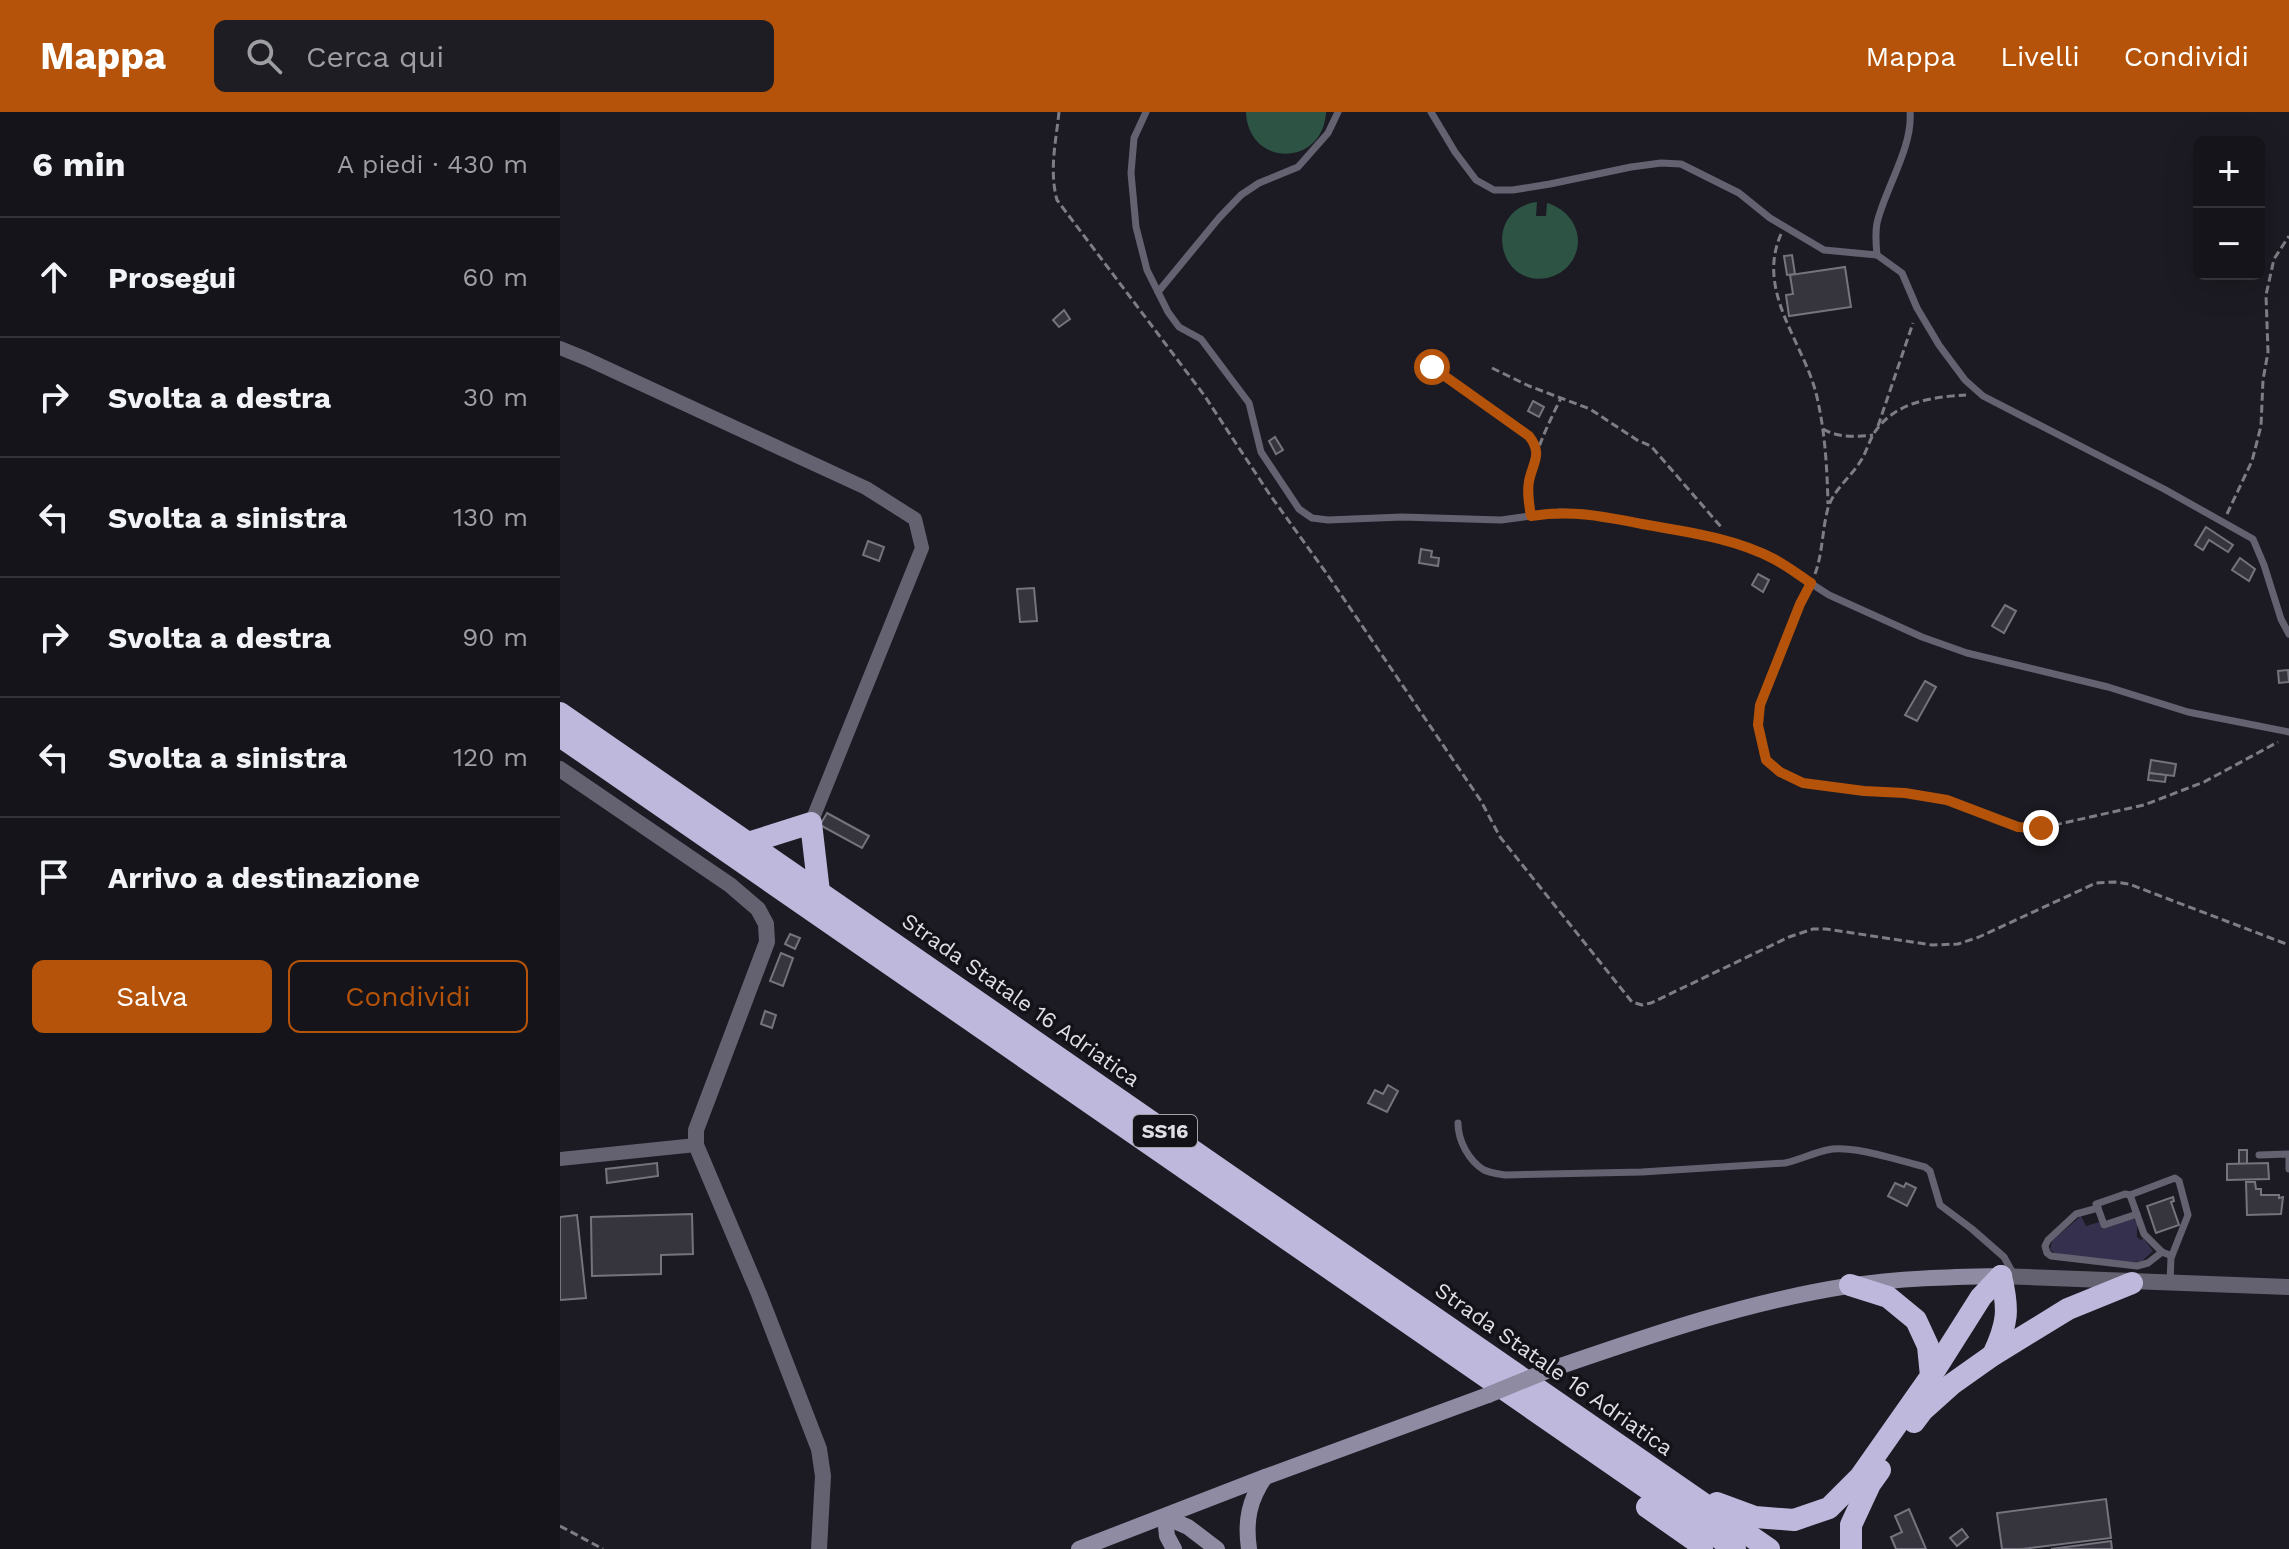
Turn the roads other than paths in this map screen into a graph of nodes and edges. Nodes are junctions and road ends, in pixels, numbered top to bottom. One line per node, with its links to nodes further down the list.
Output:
1 (1146, 112): 6 (lane)
2 (1338, 112): 6 (lane)
3 (1431, 112): 5 (lane)
4 (1910, 112): 5 (lane)
5 (1877, 255): 8 (lane)
6 (1158, 292): 10 (lane)
7 (560, 348): 13 (street)
8 (2289, 634)
9 (560, 713): 14 (highway, Strada Statale 16 Adriatica / SS16)
10 (2288, 732)
11 (560, 736): 33 (highway, Strada Statale 16 Adriatica / SS16)
12 (560, 769): 17 (street)
13 (811, 823): 14 (highway); 15 (highway)
14 (748, 843): 15 (highway, Strada Statale 16 Adriatica / SS16)
15 (819, 892): 35 (highway, Strada Statale 16 Adriatica / SS16)
16 (1458, 1123): 26 (lane)
17 (696, 1145): 19 (street); 37 (street)
18 (2259, 1155): 20 (lane)
19 (560, 1159)
20 (2289, 1169)
21 (2130, 1195): 22 (lane); 23 (lane); 25 (lane)
22 (2098, 1208): 23 (lane); 24 (lane)
23 (2137, 1214): 24 (lane)
24 (2162, 1252): 25 (lane)
25 (2172, 1256): 28 (lane)
26 (2008, 1277): 27 (street); 29 (main road); 31 (highway); 32 (highway)
27 (2132, 1283): 28 (street); 31 (highway)
28 (2170, 1284): 30 (street)
29 (1850, 1285): 32 (highway); 34 (main road, bridge)
30 (2289, 1287)
31 (1993, 1355): 45 (highway)
32 (1931, 1376): 35 (highway)
33 (1564, 1431): 42 (highway); 43 (highway, Strada Statale 16 Adriatica / SS16)
34 (1265, 1477): 36 (main road); 41 (main road)
35 (1685, 1491): 44 (highway, Strada Statale 16 Adriatica / SS16)
36 (1165, 1517): 38 (main road); 39 (main road); 40 (main road)
37 (819, 1549)
38 (1079, 1549)
39 (1174, 1549)
40 (1217, 1549)
41 (1249, 1549)
42 (1702, 1549)
43 (1735, 1549)
44 (1769, 1549)
45 (1851, 1549)

